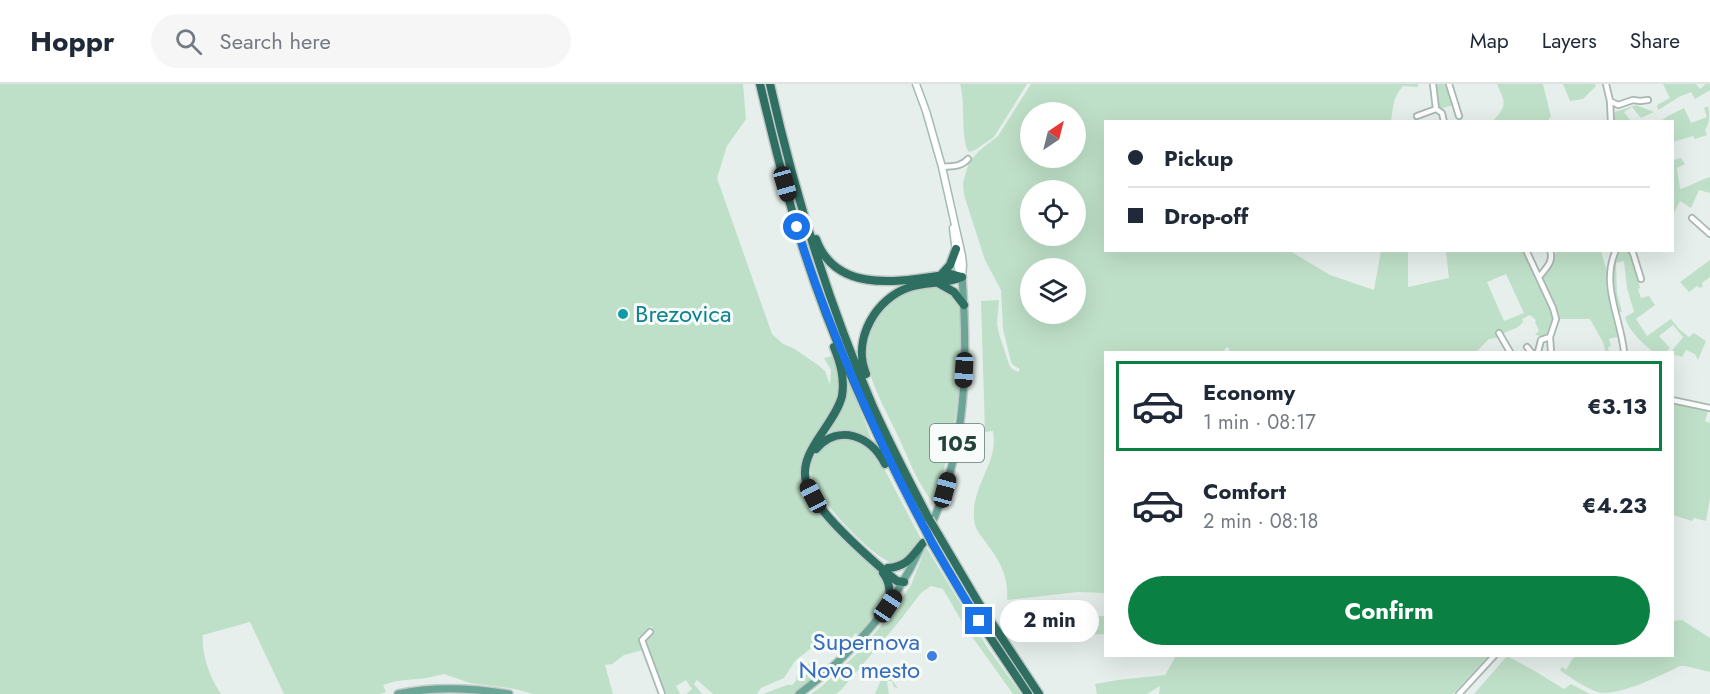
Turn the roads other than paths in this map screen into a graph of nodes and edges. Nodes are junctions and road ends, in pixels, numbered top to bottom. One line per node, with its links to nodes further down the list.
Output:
1 (760, 84): 31 (highway)
2 (770, 84): 16 (highway)
3 (916, 84): 15 (main road)
4 (1433, 84): 9 (street)
5 (1449, 84): 11 (street)
6 (1607, 86): 8 (street)
7 (1648, 100): 8 (street)
8 (1610, 101): 13 (street)
9 (1436, 109): 10 (street); 12 (street)
10 (1417, 116)
11 (1459, 116)
12 (1444, 120)
13 (1611, 120)
14 (968, 159): 15 (street)
15 (942, 167): 18 (main road)
16 (801, 206): 27 (highway); 41 (highway)
17 (1692, 218): 19 (street)
18 (953, 219): 20 (main road); 26 (main road)
19 (1710, 234)
20 (956, 249): 26 (main road); 27 (highway)
21 (1527, 252): 25 (street)
22 (1551, 252): 25 (street)
23 (1615, 252): 38 (street)
24 (1633, 252): 28 (street)
25 (1539, 277): 32 (street)
26 (962, 278): 27 (highway); 29 (main road, 105)
27 (939, 279): 29 (highway); 41 (highway)
28 (1641, 279)
29 (964, 305): 44 (main road, 105)
30 (1499, 333): 34 (street)
31 (835, 334): 42 (highway); 43 (highway)
32 (1550, 337): 36 (street); 37 (street)
33 (1527, 347): 35 (street)
34 (1509, 351)
35 (1530, 351)
36 (1538, 351)
37 (1551, 351)
38 (1624, 351)
39 (1674, 400): 40 (street)
40 (1710, 408)
41 (874, 409): 56 (highway, bridge)
42 (810, 456): 43 (highway); 45 (highway)
43 (900, 482): 44 (highway, bridge)
44 (928, 543): 46 (highway); 47 (main road, 105); 55 (highway)
45 (876, 563): 46 (highway); 47 (highway); 48 (highway)
46 (888, 568): 47 (highway)
47 (903, 582): 48 (main road, 105)
48 (888, 606): 54 (main road, 105)
49 (650, 632): 53 (street)
50 (1493, 657): 57 (street)
51 (398, 694): 52 (main road)
52 (509, 694)
53 (662, 694)
54 (799, 694)
55 (1028, 694)
56 (1039, 694)
57 (1459, 694)

